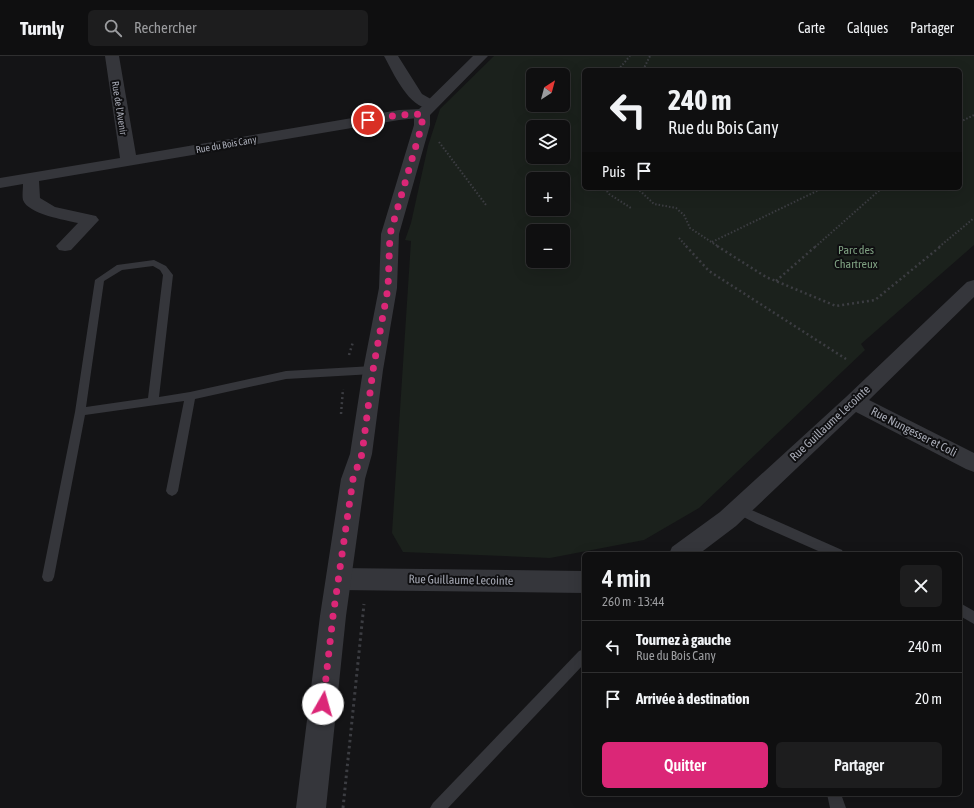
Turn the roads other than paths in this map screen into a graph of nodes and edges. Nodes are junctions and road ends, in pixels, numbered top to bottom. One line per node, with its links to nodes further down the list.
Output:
1 (112, 56): 5 (street, Rue de l'Avenir)
2 (391, 56): 4 (street)
3 (481, 56): 4 (street)
4 (426, 109): 5 (street, Rue du Bois Cany); 10 (street)
5 (129, 161): 6 (street, Rue du Bois Cany)
6 (30, 178): 7 (street, Rue du Bois Cany); 8 (street)
7 (0, 183)
8 (65, 246)
9 (974, 286): 13 (street, Rue Guillaume Lecointe)
10 (373, 370): 11 (lane); 21 (street)
11 (190, 396): 12 (lane); 16 (lane)
12 (153, 402): 14 (lane); 14 (lane)
13 (854, 402): 15 (street, Rue Nungesser et Coli); 17 (street, Rue Guillaume Lecointe)
14 (80, 412): 20 (lane)
15 (974, 463)
16 (172, 491)
17 (738, 509): 18 (street, Rue Guillaume Lecointe); 19 (lane)
18 (684, 552)
19 (833, 552)
20 (48, 577)
21 (339, 579): 22 (street, Rue Guillaume Lecointe); 27 (street)
22 (582, 582)
23 (962, 610): 24 (lane)
24 (974, 618)
25 (582, 658): 28 (lane)
26 (835, 796): 29 (lane)
27 (311, 808)
28 (438, 808)
29 (838, 808)

